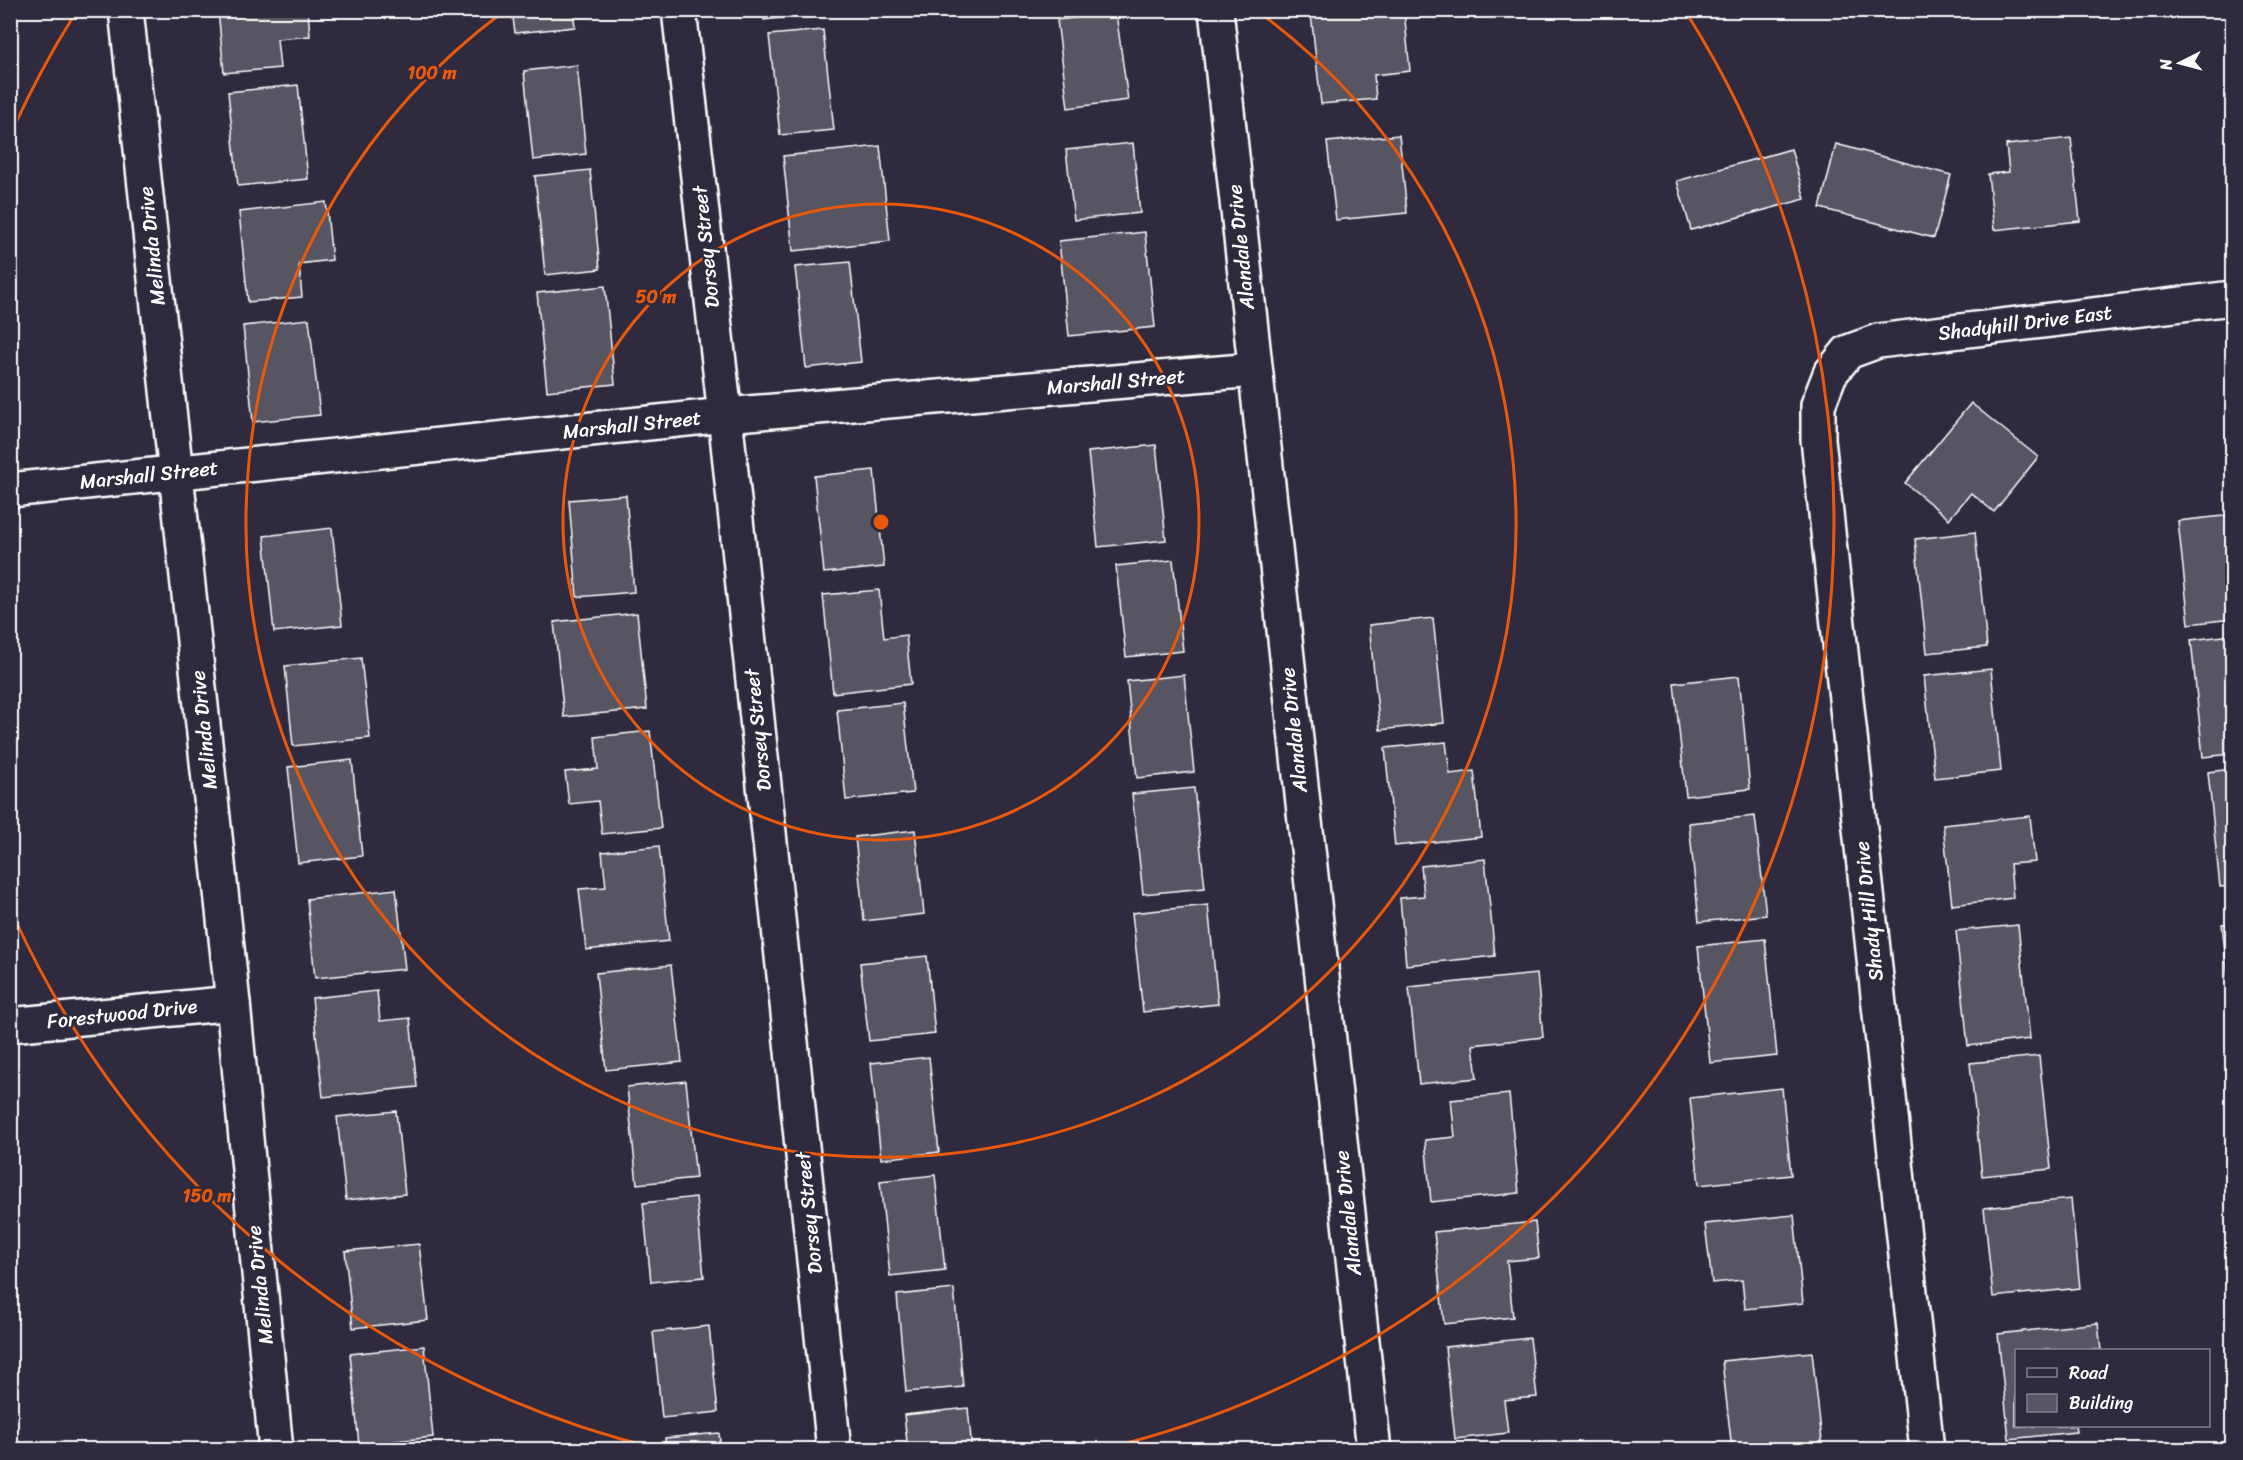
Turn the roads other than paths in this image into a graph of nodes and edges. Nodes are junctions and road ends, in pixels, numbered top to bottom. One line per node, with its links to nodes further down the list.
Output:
1 (126, 10): 8 (street, Melinda Drive)
2 (679, 10): 7 (street, Dorsey Street)
3 (1216, 10): 5 (street, Alandale Drive)
4 (2232, 298): 6 (street, Shadyhill Drive East)
5 (1254, 370): 7 (street, Marshall Street); 14 (street, Alandale Drive)
6 (1830, 374): 15 (street, Shady Hill Drive)
7 (725, 415): 8 (street, Marshall Street); 13 (street, Dorsey Street)
8 (177, 472): 9 (street, Marshall Street); 10 (street, Melinda Drive)
9 (10, 490)
10 (233, 1003): 11 (street, Forestwood Drive); 12 (street, Melinda Drive)
11 (10, 1025)
12 (276, 1449)
13 (834, 1449)
14 (1374, 1449)
15 (1927, 1449)

